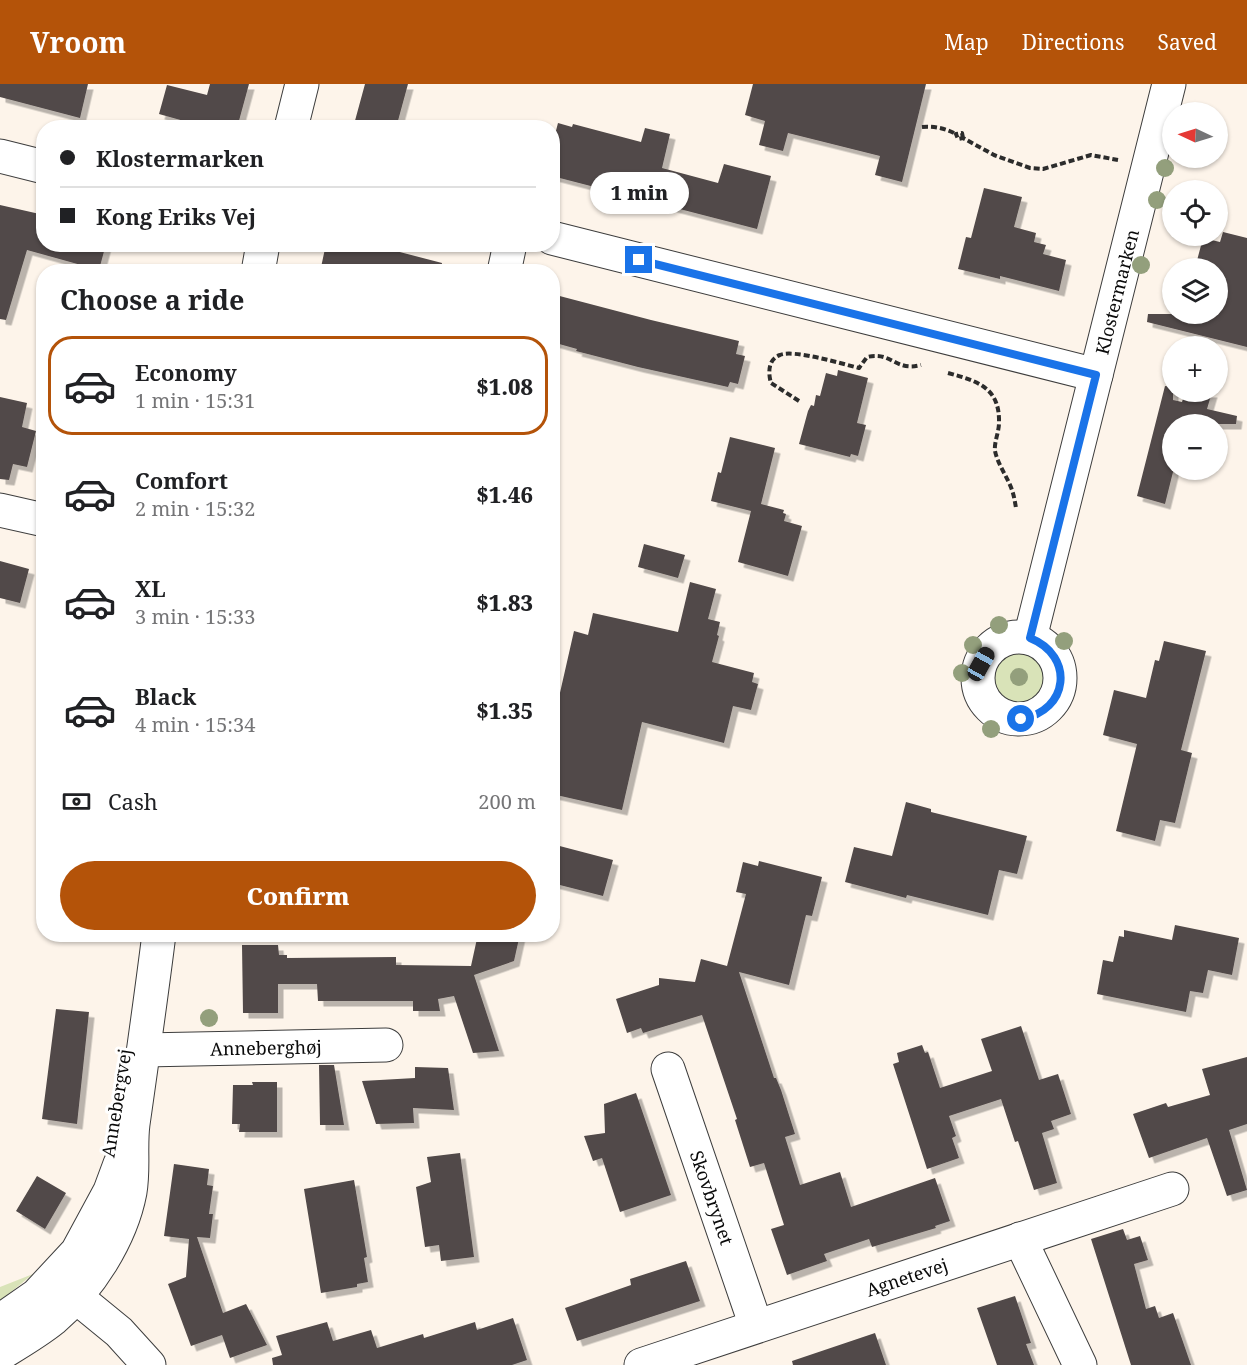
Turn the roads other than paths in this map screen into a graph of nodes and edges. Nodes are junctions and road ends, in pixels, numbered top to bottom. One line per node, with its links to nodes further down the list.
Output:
1 (302, 84): 3 (street)
2 (1169, 84): 7 (street, Klostermarken)
3 (293, 120)
4 (0, 156): 5 (street)
5 (36, 165)
6 (560, 240): 7 (street)
7 (1096, 375): 10 (street, Klostermarken)
8 (0, 510): 9 (street)
9 (36, 518)
10 (1030, 638)
11 (158, 942): 13 (street, Annebergvej)
12 (386, 1046): 13 (street, Anneberghøj)
13 (144, 1050): 15 (street, Annebergvej)
14 (668, 1069): 20 (street, Skovbrynet)
15 (132, 1135): 18 (street, Annebergvej); 19 (street, Annebergvej)
16 (1172, 1189): 17 (street, Agnetevej)
17 (1020, 1239): 20 (street, Agnetevej); 24 (street)
18 (75, 1296): 21 (street, Annebergvej); 22 (street)
19 (0, 1321)
20 (756, 1326): 23 (street, Agnetevej)
21 (0, 1354)
22 (148, 1365)
23 (641, 1365)
24 (1080, 1365)

